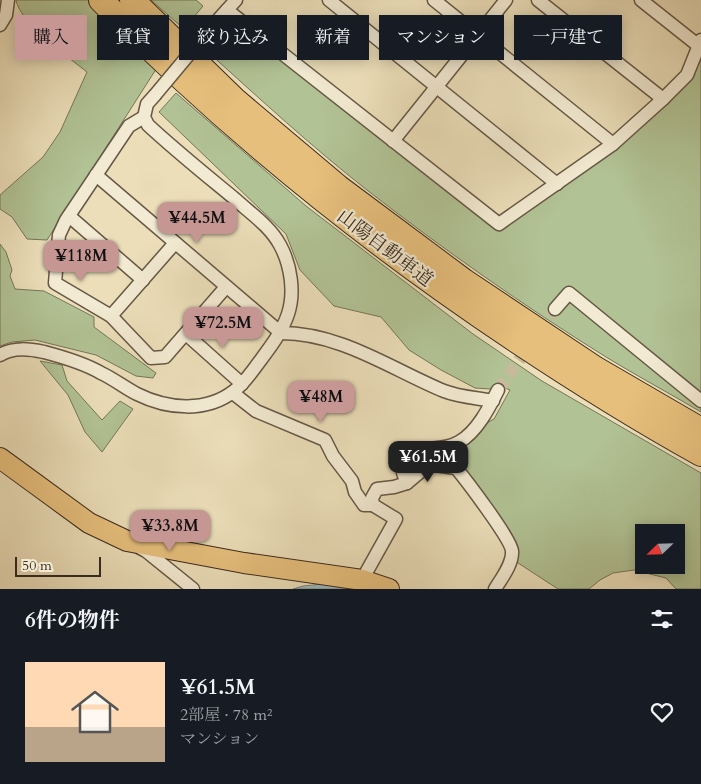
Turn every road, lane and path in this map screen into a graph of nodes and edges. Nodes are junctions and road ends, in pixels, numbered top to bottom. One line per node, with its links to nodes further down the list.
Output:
1 (8, 0): 13 (street)
2 (101, 0): 36 (highway, 山陽自動車道)
3 (132, 0): 35 (highway, 山陽自動車道)
4 (236, 0): 10 (street)
5 (330, 0): 17 (street)
6 (434, 0): 11 (street)
7 (506, 0): 12 (street)
8 (538, 0): 18 (street)
9 (641, 0): 14 (street)
10 (227, 10): 19 (street, bridge); 20 (street)
11 (453, 15)
12 (494, 15)
13 (0, 25)
14 (700, 43): 18 (street)
15 (504, 56): 21 (street)
16 (458, 60): 17 (street)
17 (437, 87): 20 (street); 23 (street)
18 (663, 100): 21 (street)
19 (144, 117): 22 (street); 30 (street)
20 (392, 141): 23 (street)
21 (613, 144): 23 (street)
22 (96, 175): 24 (street); 25 (street)
23 (557, 184)
24 (69, 216): 26 (street); 29 (street)
25 (175, 243): 26 (street); 27 (street)
26 (143, 280): 29 (street)
27 (226, 286): 30 (street); 31 (street)
28 (555, 309): 34 (street)
29 (112, 316): 31 (street)
30 (280, 333): 33 (street); 38 (street)
31 (186, 334): 33 (street)
32 (0, 355): 33 (street)
33 (237, 388): 39 (street)
34 (701, 401)
35 (701, 430)
36 (701, 454)
37 (0, 458): 40 (main road)
38 (407, 483): 39 (street); 44 (street)
39 (373, 505): 41 (street)
40 (127, 541): 41 (main road); 42 (street)
41 (362, 580): 43 (main road)
42 (193, 589)
43 (389, 589)
44 (494, 589)

